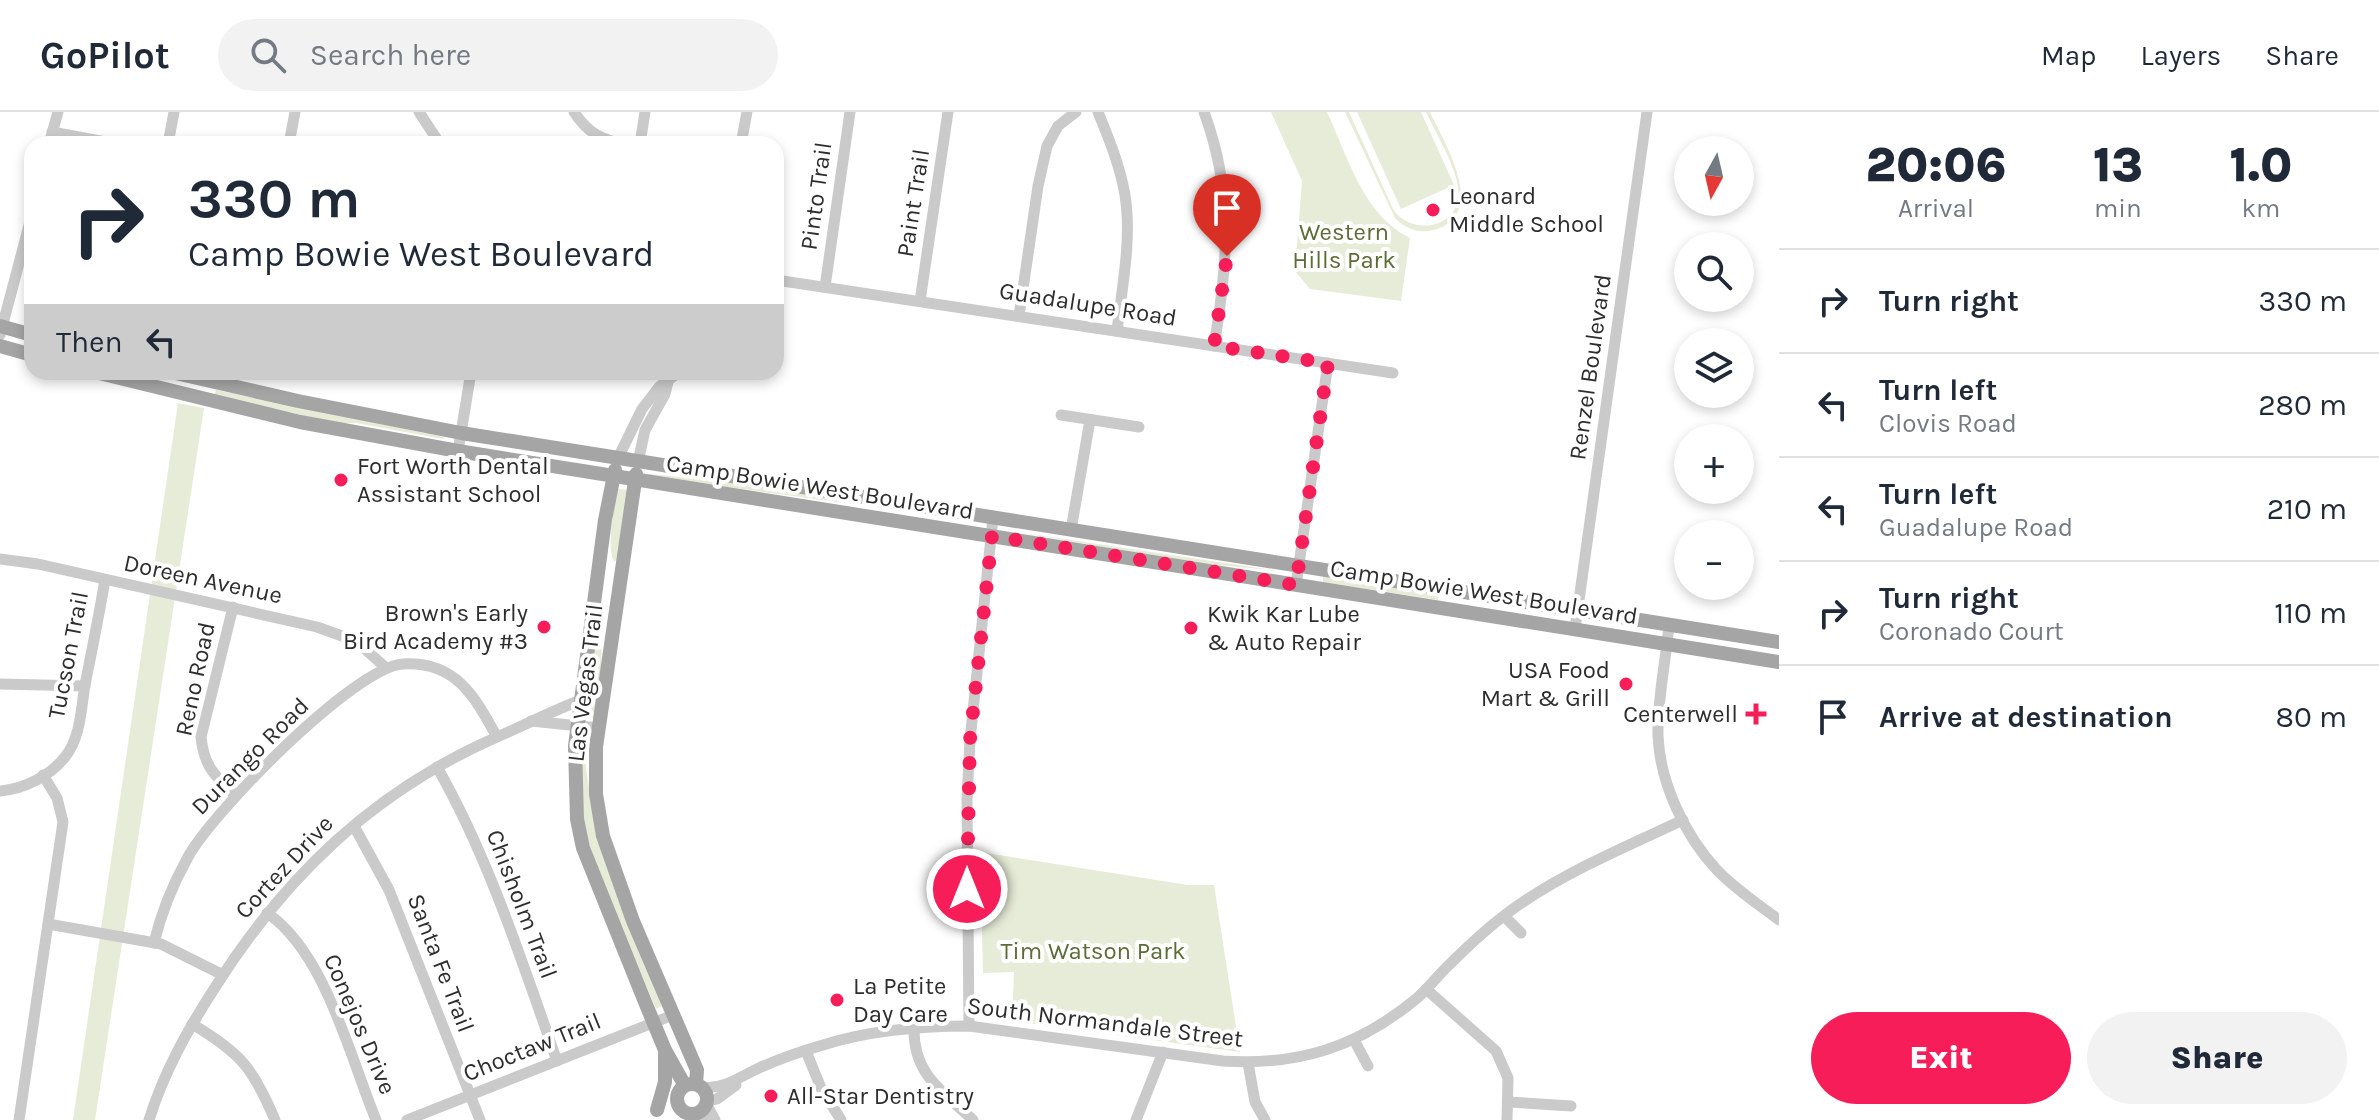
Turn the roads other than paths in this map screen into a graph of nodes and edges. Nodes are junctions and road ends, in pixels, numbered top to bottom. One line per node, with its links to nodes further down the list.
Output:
1 (58, 112): 14 (street)
2 (174, 112): 15 (street)
3 (295, 112): 16 (street)
4 (419, 112): 17 (street)
5 (574, 112): 18 (street)
6 (645, 112): 19 (street)
7 (747, 112): 20 (street)
8 (850, 112): 23 (street, Pinto Trail)
9 (948, 112): 24 (street, Paint Trail)
10 (1076, 112): 25 (street)
11 (1098, 112): 27 (street)
12 (1204, 112): 30 (street)
13 (1647, 112): 62 (street, Renzel Boulevard)
14 (52, 136)
15 (170, 136)
16 (290, 136)
17 (435, 136)
18 (597, 136)
19 (641, 136)
20 (742, 136)
21 (24, 244): 26 (street)
22 (784, 281): 23 (street, Guadalupe Road)
23 (825, 287): 24 (street, Guadalupe Road)
24 (920, 301): 25 (street, Guadalupe Road)
25 (1019, 316): 27 (street, Guadalupe Road)
26 (1, 330): 28 (main road)
27 (1117, 331): 30 (street, Guadalupe Road)
28 (24, 334)
29 (0, 346): 31 (main road)
30 (1214, 346): 32 (street, Guadalupe Road)
31 (24, 353)
32 (1328, 363): 33 (street, Guadalupe Road); 56 (street)
33 (1393, 373)
34 (125, 380): 39 (main road, Camp Bowie West Boulevard)
35 (203, 380): 37 (main road, Camp Bowie West Boulevard)
36 (470, 380): 43 (street)
37 (211, 382): 39 (main road); 43 (main road, Camp Bowie West Boulevard)
38 (668, 382): 45 (street); 46 (street)
39 (158, 389): 44 (main road, Camp Bowie West Boulevard)
40 (1061, 415): 41 (street)
41 (1090, 420): 42 (street); 53 (street)
42 (1139, 427)
43 (461, 433): 44 (street); 45 (main road, Camp Bowie West Boulevard)
44 (458, 451): 47 (main road, Camp Bowie West Boulevard)
45 (618, 458): 46 (main road, Camp Bowie West Boulevard); 47 (main road, Las Vegas Trail)
46 (638, 462): 48 (main road, Las Vegas Trail); 49 (main road, Camp Bowie West Boulevard)
47 (614, 477): 48 (main road, Camp Bowie West Boulevard); 52 (main road, Las Vegas Trail)
48 (635, 480): 50 (main road, Camp Bowie West Boulevard); 57 (main road, Las Vegas Trail)
49 (857, 497): 50 (main road); 51 (main road, Camp Bowie West Boulevard)
50 (855, 514): 54 (main road, Camp Bowie West Boulevard)
51 (993, 518): 53 (main road, Camp Bowie West Boulevard); 54 (street)
52 (605, 520): 57 (main road); 64 (main road, Las Vegas Trail)
53 (1071, 530): 56 (main road, Camp Bowie West Boulevard)
54 (992, 536): 59 (main road, Camp Bowie West Boulevard); 98 (street)
55 (0, 559): 58 (street, Doreen Avenue)
56 (1299, 566): 59 (street); 60 (main road, Camp Bowie West Boulevard)
57 (621, 573): 73 (main road, Las Vegas Trail)
58 (105, 580): 61 (street, Doreen Avenue); 75 (street, Tucson Trail)
59 (1296, 585): 63 (main road, Camp Bowie West Boulevard)
60 (1464, 592): 62 (main road, Camp Bowie West Boulevard); 63 (main road)
61 (233, 607): 72 (street, Doreen Avenue); 84 (street, Reno Road)
62 (1578, 610): 65 (main road, Camp Bowie West Boulevard); 66 (street, Renzel Boulevard)
63 (1461, 611): 66 (main road, Camp Bowie West Boulevard)
64 (592, 617): 73 (main road); 76 (main road, Las Vegas Trail)
65 (1669, 625): 67 (main road, Camp Bowie West Boulevard); 68 (street)
66 (1575, 629): 68 (main road, Camp Bowie West Boulevard)
67 (1779, 642)
68 (1667, 644): 70 (main road, Camp Bowie West Boulevard); 85 (street)
69 (1779, 654): 70 (main road)
70 (1756, 658): 71 (main road, Camp Bowie West Boulevard)
71 (1779, 662)
72 (385, 667): 80 (street); 84 (street, Durango Road)
73 (608, 671): 79 (main road, Las Vegas Trail)
74 (0, 684): 75 (street)
75 (85, 686): 82 (street, Tucson Trail)
76 (581, 700): 77 (street, Cortez Drive); 78 (main road, Las Vegas Trail)
77 (531, 721): 78 (street); 80 (street, Cortez Drive)
78 (578, 725): 79 (street); 96 (main road, Las Vegas Trail)
79 (599, 728): 95 (main road, Las Vegas Trail)
80 (497, 737): 81 (street, Cortez Drive)
81 (437, 767): 86 (street, Cortez Drive); 106 (street, Chisholm Trail)
82 (43, 775): 83 (street, Tucson Trail); 90 (street)
83 (0, 791)
84 (236, 796): 92 (street, Durango Road)
85 (1683, 820): 88 (street, South Normandale Street); 89 (street)
86 (354, 826): 87 (street, Cortez Drive); 110 (street, Santa Fe Trail)
87 (267, 913): 93 (street, Cortez Drive); 118 (street, Conejos Drive)
88 (1504, 916): 91 (street); 94 (street, South Normandale Street)
89 (1779, 920)
90 (48, 924): 92 (street); 115 (street)
91 (1521, 933)
92 (154, 943): 93 (street)
93 (223, 975): 97 (street, Cortez Drive)
94 (1426, 989): 101 (street, South Normandale Street); 111 (street)
95 (673, 1015): 96 (street, Choctaw Trail); 112 (main road, Las Vegas Trail)
96 (654, 1023): 103 (main road, Las Vegas Trail); 106 (street, Choctaw Trail)
97 (192, 1024): 116 (street, Cortez Drive); 117 (street)
98 (969, 1026): 99 (street, South Normandale Street); 100 (street, South Normandale Street)
99 (914, 1028): 104 (street, South Normandale Street); 123 (street)
100 (1050, 1036): 102 (street); 105 (street, South Normandale Street)
101 (1354, 1040): 107 (street, South Normandale Street); 108 (street)
102 (1048, 1049)
103 (665, 1050): 109 (main road, Las Vegas Trail); 114 (main road)
104 (806, 1051): 112 (street, South Normandale Street); 122 (street)
105 (1163, 1052): 107 (street, South Normandale Street); 124 (street)
106 (557, 1061): 110 (street, Choctaw Trail)
107 (1248, 1063): 125 (street)
108 (1368, 1066)
109 (679, 1091): 112 (main road); 112 (main road, Las Vegas Trail); 114 (main road)
110 (470, 1095): 119 (street, Choctaw Trail); 120 (street, Santa Fe Trail)
111 (1509, 1102): 113 (street); 126 (street)
112 (699, 1103): 114 (main road); 121 (street)
113 (1571, 1106)
114 (657, 1117)
115 (19, 1120)
116 (149, 1120)
117 (275, 1120)
118 (376, 1120)
119 (407, 1120)
120 (480, 1120)
121 (715, 1120)
122 (841, 1120)
123 (973, 1120)
124 (1136, 1120)
125 (1265, 1120)
126 (1507, 1120)

